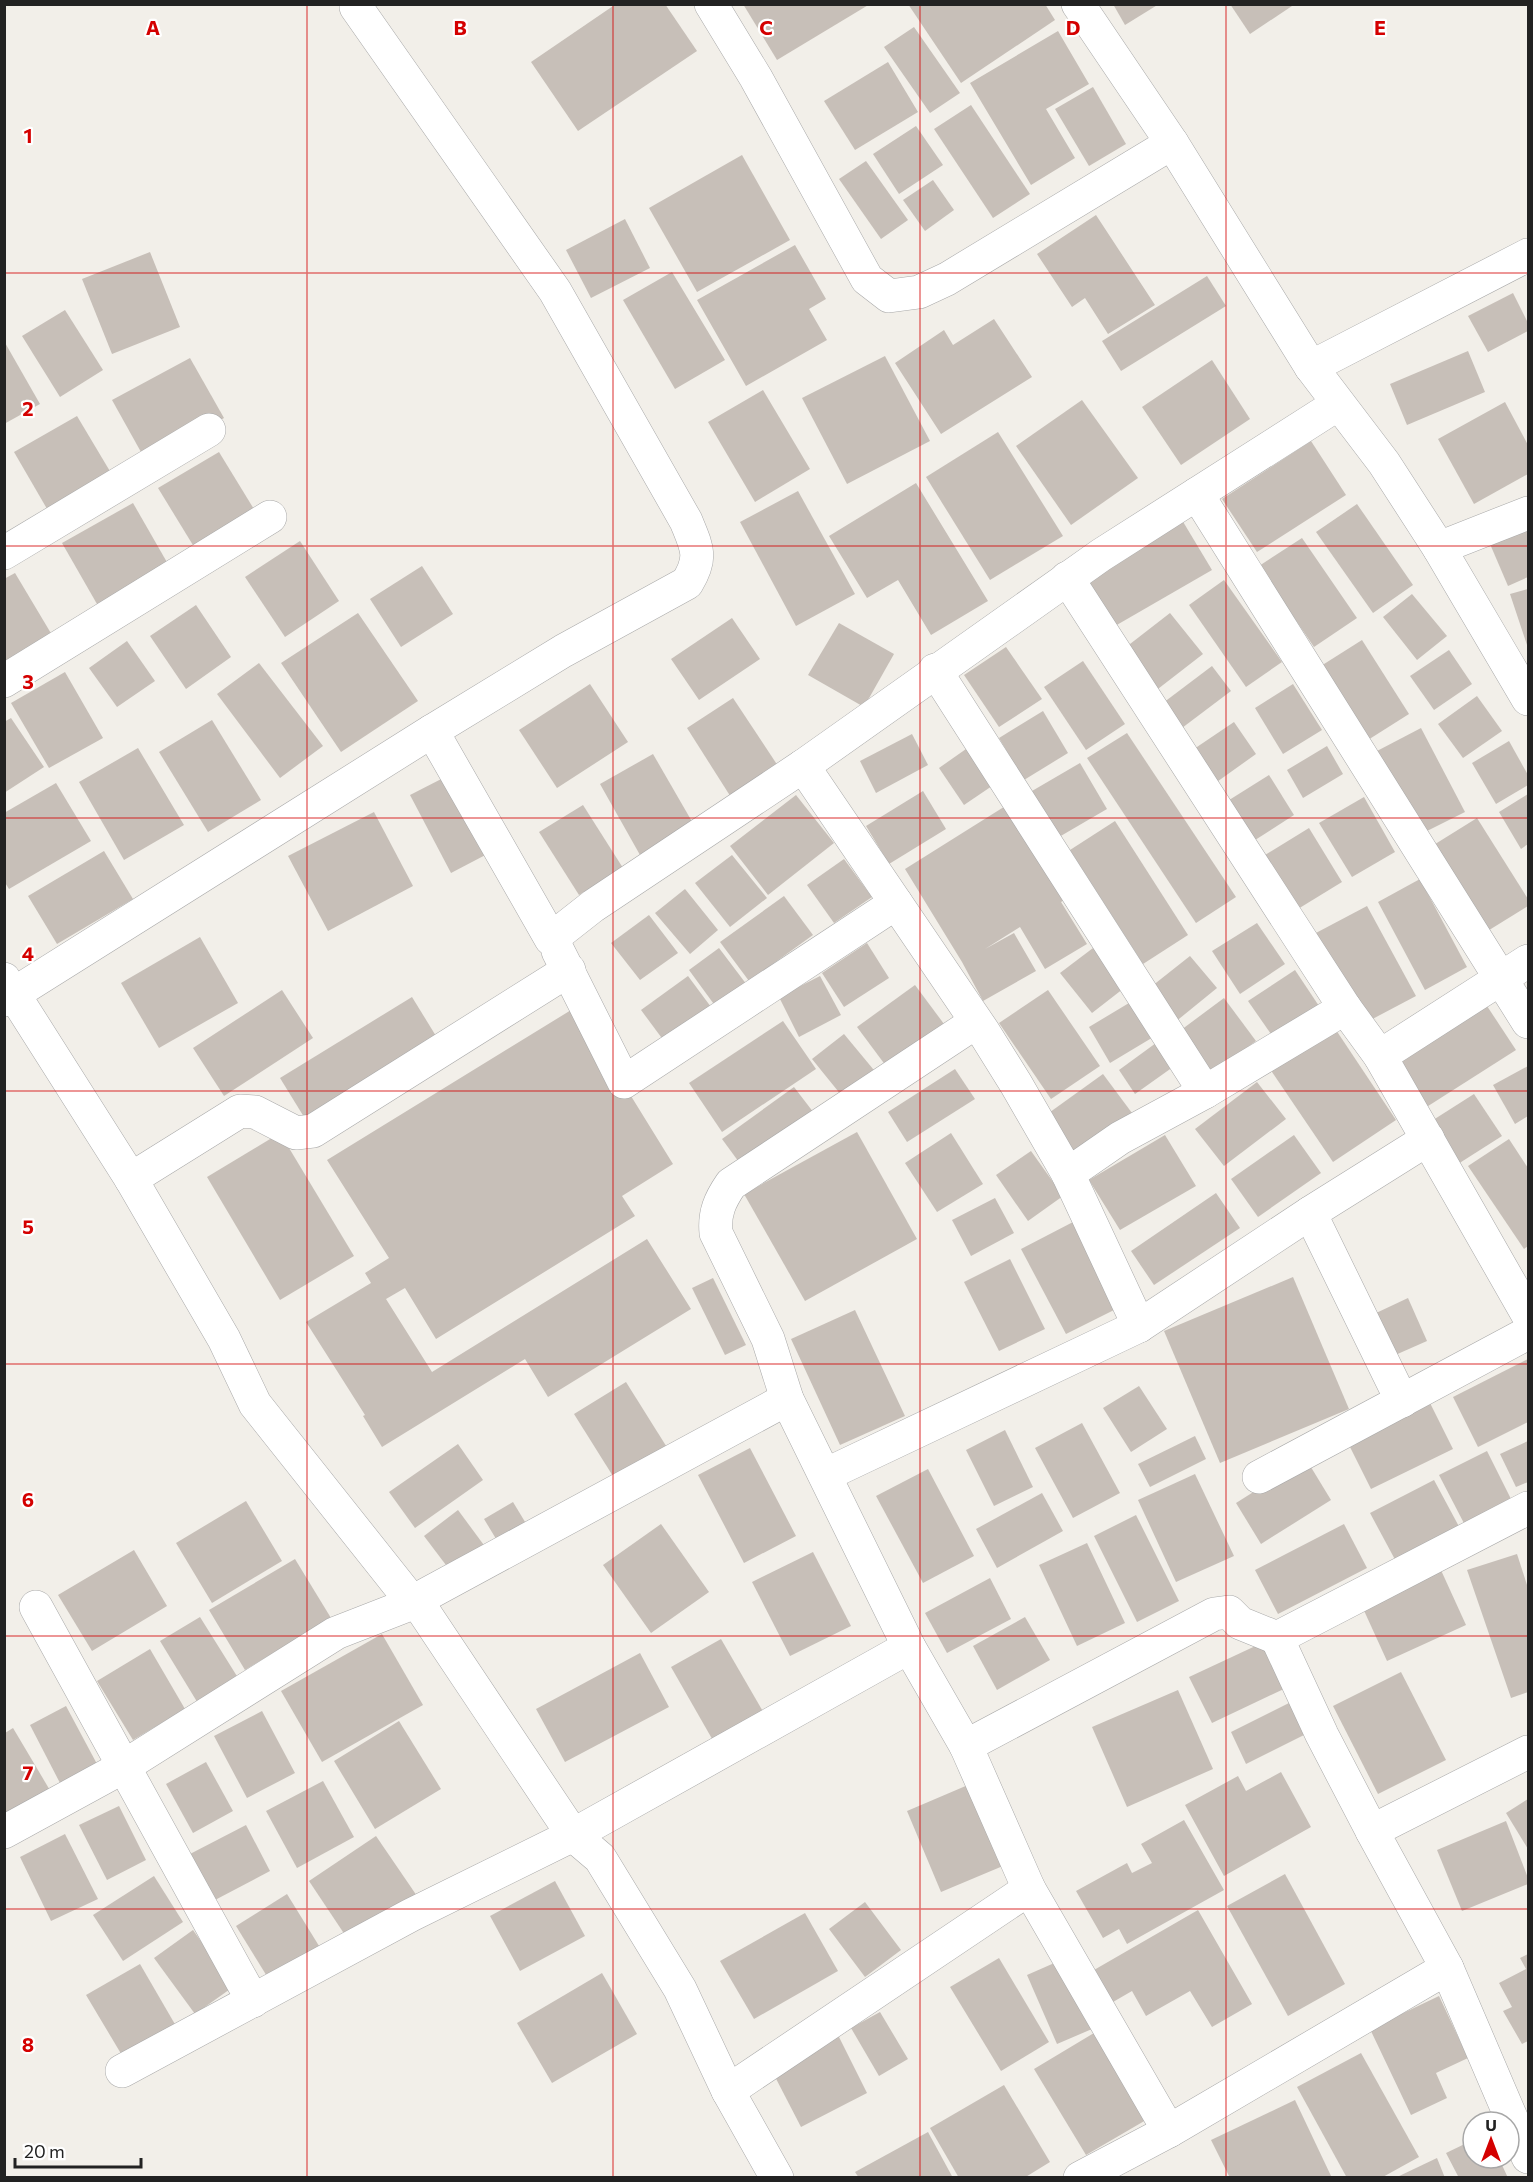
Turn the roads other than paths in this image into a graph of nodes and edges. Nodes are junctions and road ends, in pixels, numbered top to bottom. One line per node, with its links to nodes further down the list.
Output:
1 (711, 4): 4 (street)
2 (1078, 4): 4 (street)
3 (356, 6): 18 (street)
4 (1172, 143): 6 (street)
5 (1528, 255): 6 (street)
6 (1311, 368): 7 (street)
7 (1338, 404): 9 (street); 12 (street)
8 (209, 430): 13 (street)
9 (1197, 494): 14 (street); 24 (street)
10 (1528, 513): 12 (street)
11 (270, 517): 16 (street)
12 (1439, 548): 17 (street)
13 (4, 553)
14 (1067, 578): 15 (street); 26 (street)
15 (936, 670): 19 (street); 30 (street)
16 (4, 681)
17 (1528, 699)
18 (432, 731): 21 (street); 25 (street)
19 (803, 766): 20 (street); 21 (street)
20 (896, 903): 23 (street); 27 (street)
21 (551, 939): 23 (street)
22 (1528, 961): 24 (street)
23 (569, 970): 33 (street)
24 (1501, 978): 28 (street); 29 (street)
25 (8, 991): 33 (street)
26 (1345, 1008): 29 (street); 30 (street)
27 (976, 1022): 32 (street); 38 (street)
28 (1528, 1022)
29 (1380, 1056): 31 (street)
30 (1205, 1092): 32 (street)
31 (1428, 1139): 34 (street); 35 (street)
32 (1068, 1174): 36 (street)
33 (131, 1179): 43 (street)
34 (1310, 1213): 36 (street); 39 (street)
35 (1528, 1315)
36 (1139, 1326): 40 (street)
37 (1528, 1333): 39 (street)
38 (787, 1399): 40 (street); 43 (street)
39 (1402, 1401): 41 (street)
40 (825, 1476): 46 (street)
41 (1259, 1477)
42 (1528, 1508): 45 (street)
43 (414, 1602): 49 (street); 52 (street)
44 (36, 1607): 49 (street)
45 (1277, 1638): 47 (street); 50 (street)
46 (909, 1647): 47 (street); 52 (street)
47 (966, 1746): 53 (street)
48 (1528, 1752): 50 (street)
49 (123, 1767): 51 (street); 55 (street)
50 (1372, 1831): 54 (street)
51 (4, 1832)
52 (573, 1835): 55 (street); 57 (street)
53 (1029, 1889): 57 (street); 58 (street)
54 (1447, 1968): 58 (street); 59 (street)
55 (253, 2001): 56 (street)
56 (122, 2071)
57 (728, 2091): 60 (street)
58 (1169, 2131): 61 (street)
59 (1528, 2157)
60 (777, 2178)
61 (1080, 2178)

